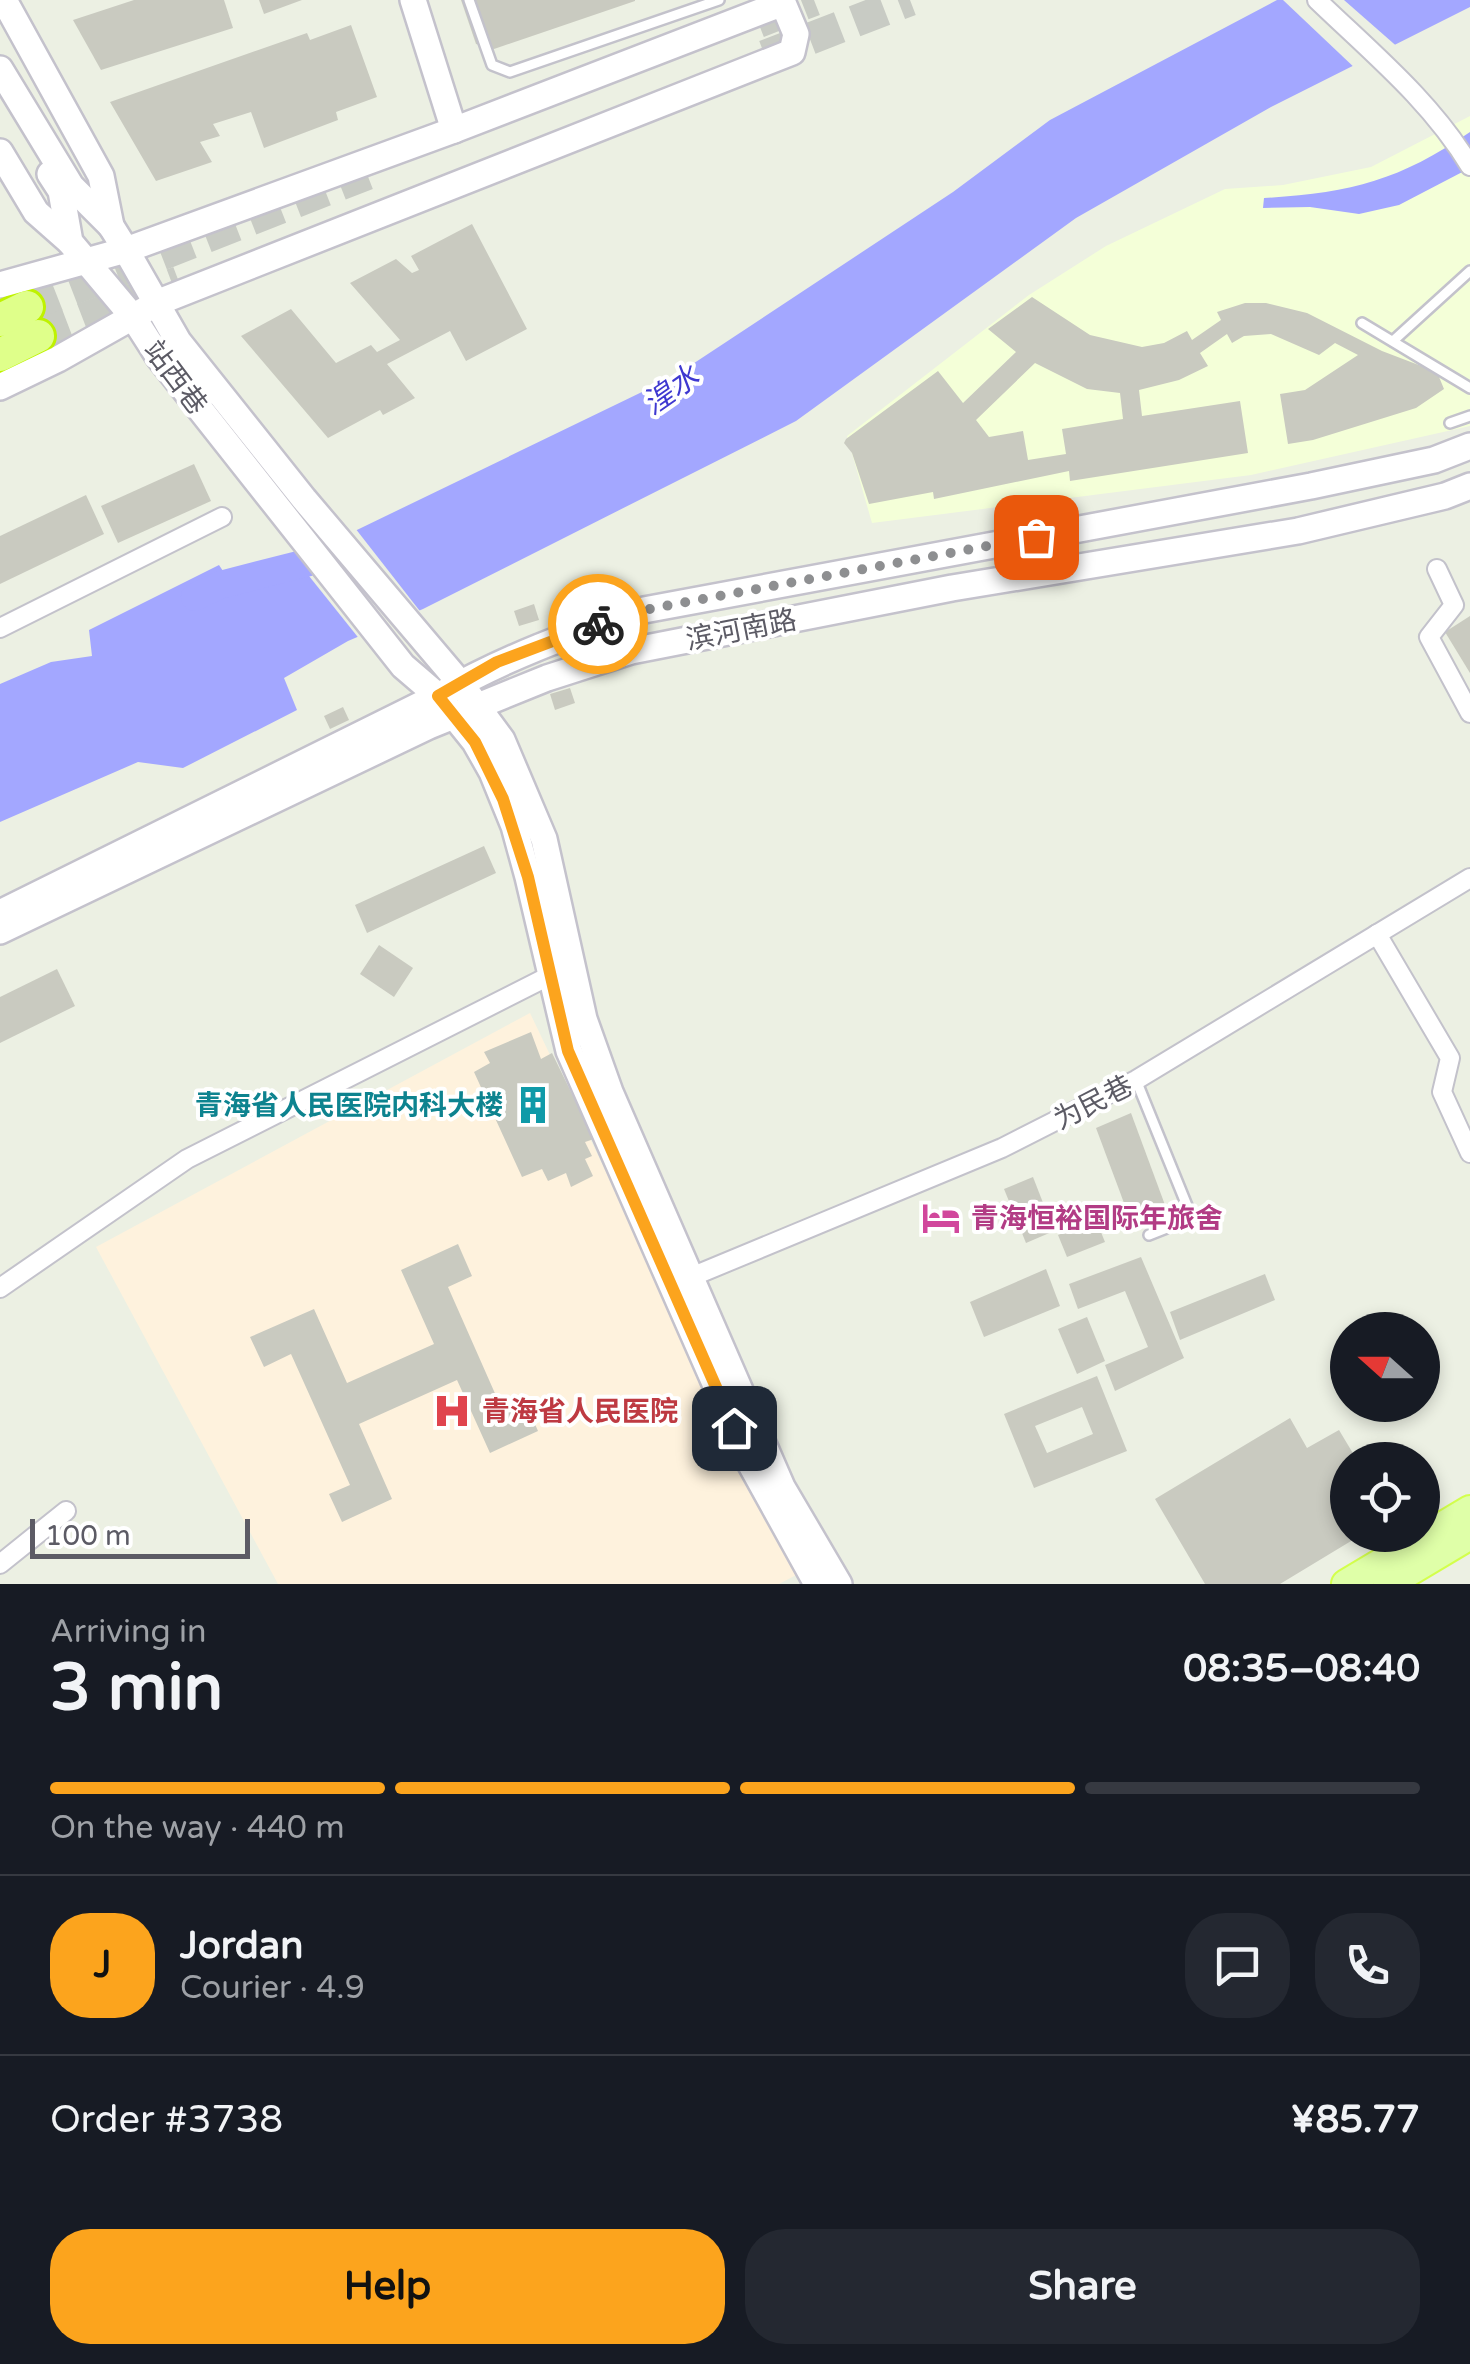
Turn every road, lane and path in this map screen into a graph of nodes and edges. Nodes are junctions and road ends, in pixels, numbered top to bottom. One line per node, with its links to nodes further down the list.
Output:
1 (36, 0): 7 (main road)
2 (413, 0): 10 (main road)
3 (469, 0): 4 (lane)
4 (719, 0)
5 (1317, 0): 12 (street)
6 (783, 2): 10 (main road); 19 (main road)
7 (7, 4): 14 (main road, 站西巷)
8 (0, 69): 13 (main road, 站西巷)
9 (0, 94): 13 (main road, 站西巷)
10 (454, 130): 15 (main road)
11 (0, 152): 16 (main road, 站西巷)
12 (1470, 166)
13 (66, 189): 14 (main road, 站西巷); 16 (main road, 站西巷)
14 (111, 226): 15 (main road, 站西巷)
15 (126, 250): 16 (main road); 19 (main road, 站西巷)
16 (78, 251): 18 (main road); 20 (main road, 站西巷)
17 (1470, 272): 23 (lane)
18 (0, 286)
19 (158, 302): 20 (main road); 31 (main road, 站西巷)
20 (132, 317): 25 (main road); 31 (main road, 站西巷)
21 (22, 321): 24 (highway)
22 (1362, 324): 23 (lane)
23 (1393, 341): 26 (lane)
24 (0, 355)
25 (0, 387)
26 (1470, 388)
27 (1470, 416): 28 (lane)
28 (1450, 423)
29 (1470, 446): 35 (main road, 滨河南路)
30 (1470, 486): 35 (main road, 滨河南路)
31 (293, 506): 35 (main road); 35 (main road)
32 (222, 517): 34 (street)
33 (1438, 569): 36 (street)
34 (0, 628)
35 (457, 700): 38 (main road); 39 (main road, 滨河南路); 41 (main road); 45 (main road)
36 (1470, 713)
37 (1470, 878): 40 (street, 为民巷)
38 (0, 913)
39 (0, 931)
40 (1377, 934): 42 (street, 为民巷); 43 (street)
41 (551, 976): 46 (street); 51 (main road)
42 (1136, 1080): 44 (lane); 45 (street, 为民巷)
43 (1470, 1154)
44 (1149, 1235)
45 (691, 1277): 52 (main road)
46 (0, 1288)
47 (1470, 1510): 53 (main road)
48 (66, 1511): 50 (street)
49 (1470, 1535): 54 (main road)
50 (0, 1564)
51 (818, 1584)
52 (840, 1584)
53 (1346, 1584)
54 (1388, 1584)

